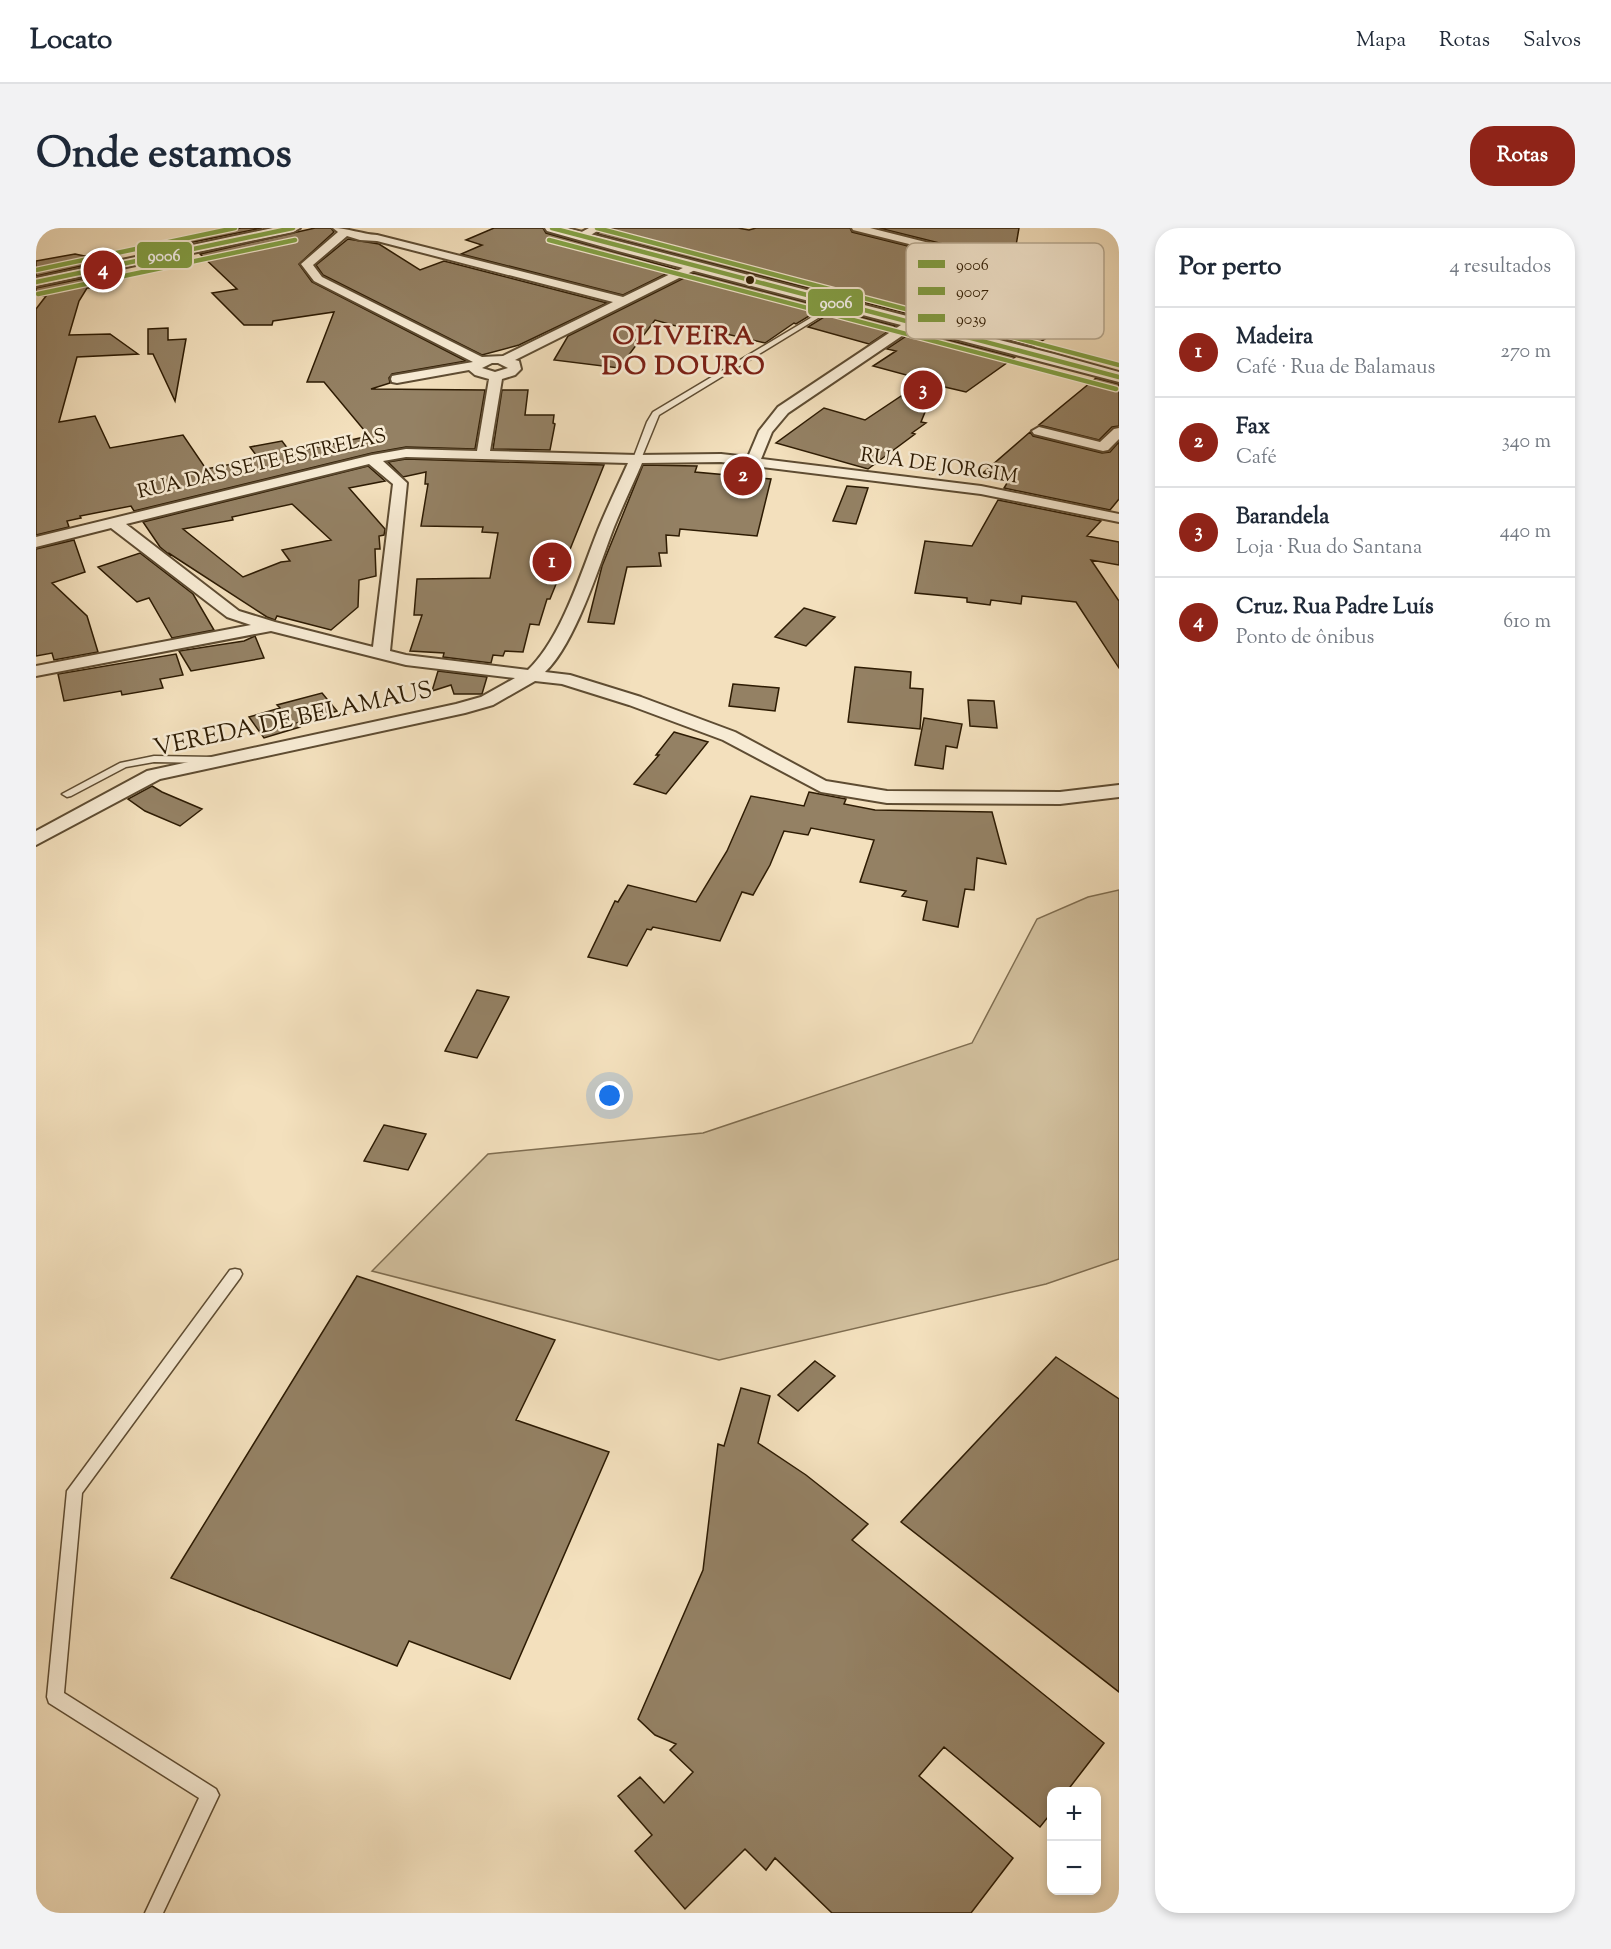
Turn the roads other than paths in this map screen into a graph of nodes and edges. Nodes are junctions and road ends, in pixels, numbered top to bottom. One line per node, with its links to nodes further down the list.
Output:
1 (293, 228): 9 (street)
2 (552, 228): 6 (street)
3 (597, 228): 6 (street)
4 (857, 228): 7 (street)
5 (341, 230): 10 (street); 16 (street)
6 (582, 236): 8 (street)
7 (917, 243)
8 (693, 267): 10 (street); 11 (street)
9 (36, 282)
10 (623, 301): 15 (street)
11 (839, 303): 12 (street); 24 (lane)
12 (906, 320)
13 (906, 327): 25 (street)
14 (985, 339): 18 (street)
15 (505, 360): 16 (street); 17 (street)
16 (479, 364): 17 (street); 19 (street)
17 (496, 376): 22 (street)
18 (1119, 377)
19 (397, 379)
20 (1039, 431): 21 (street)
21 (1119, 432)
22 (483, 454): 23 (street, RUA DAS SETE ESTRELAS); 24 (street, RUA DAS SETE ESTRELAS)
23 (372, 459): 27 (street, RUA DAS SETE ESTRELAS); 30 (street)
24 (637, 459): 25 (street, RUA DAS SETE ESTRELAS); 32 (street, VEREDA DE BELAMAUS)
25 (753, 462): 26 (street, RUA DE JORGIM)
26 (1119, 518)
27 (114, 522): 28 (street, RUA DAS SETE ESTRELAS); 29 (street)
28 (36, 542)
29 (269, 626): 30 (street); 31 (street)
30 (381, 654): 32 (street)
31 (36, 671)
32 (532, 675): 33 (street, VEREDA DE BELAMAUS); 34 (street)
33 (221, 760): 35 (lane); 36 (street, VEREDA DE BELAMAUS)
34 (1119, 791)
35 (67, 794)
36 (36, 839)
37 (235, 1274): 38 (lane)
38 (154, 1913)

